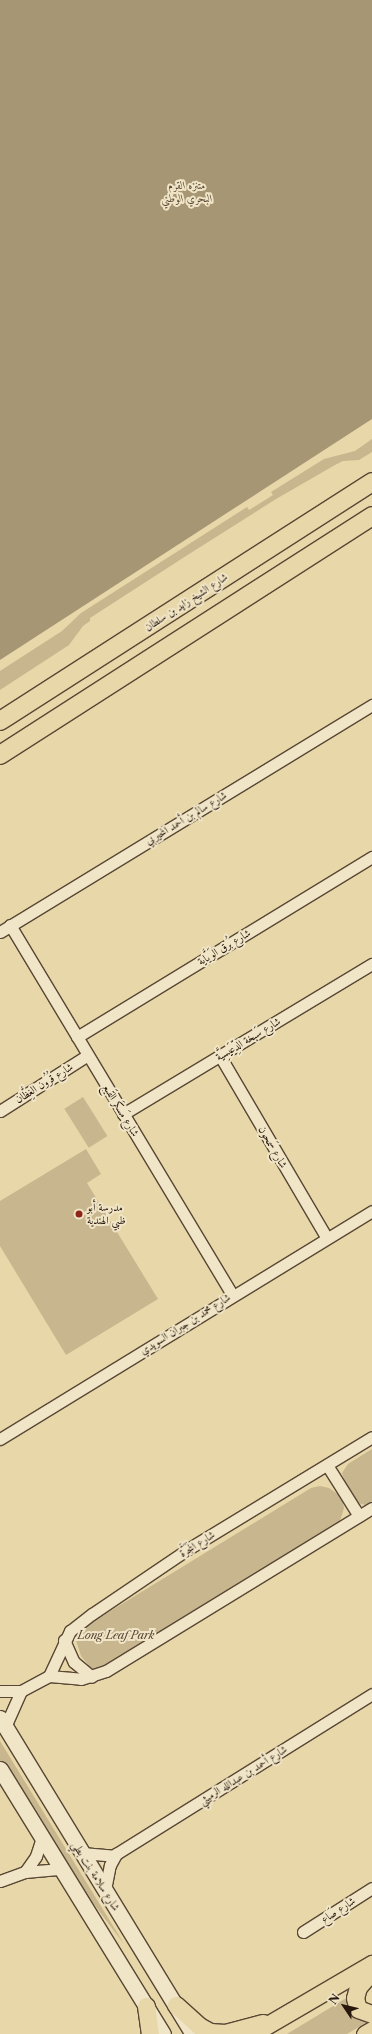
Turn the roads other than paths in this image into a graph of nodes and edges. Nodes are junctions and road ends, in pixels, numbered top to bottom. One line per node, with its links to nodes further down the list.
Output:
1 (372, 482): 4 (highway, شارع الشيخ زايد بن سلطان)
2 (372, 516): 5 (highway)
3 (372, 705): 7 (street, شارع سالم بن أحمد المحيربي)
4 (0, 721)
5 (0, 755)
6 (372, 857): 10 (street, شارع بُرق الوَيَّاية)
7 (10, 926): 8 (street, شارع سالم بن أحمد المحيربي); 10 (street, شارع مَسكَر القَبع)
8 (0, 932)
9 (372, 964): 12 (street, شارع سَبخة الدِّعَيسِيَّة)
10 (77, 1037): 11 (street, شارع مَسكَر القَبع)
11 (88, 1055): 13 (street, شارع قُرُون الغِظَّان); 14 (street, شارع مَسكَر القَبع)
12 (220, 1056): 14 (street, شارع سَبخة الدِّعَيسِيَّة); 16 (street, شارع سَمحون)
13 (0, 1111)
14 (123, 1114): 17 (street, شارع مَسكَر القَبع)
15 (372, 1211): 16 (street, شارع محمد بن جبران السويدي)
16 (326, 1237): 17 (street, شارع محمد بن جبران السويدي)
17 (232, 1295): 19 (street, شارع محمد بن جبران السويدي)
18 (372, 1438): 20 (street, شارع المَجَرَّة)
19 (0, 1439)
20 (327, 1465): 22 (street); 23 (street, شارع المَجَرَّة)
21 (372, 1508): 22 (street)
22 (359, 1516): 25 (street)
23 (64, 1640): 24 (street, شارع المَجَرَّة); 25 (street)
24 (49, 1676): 25 (street); 27 (street)
25 (92, 1677)
26 (0, 1690): 27 (street)
27 (20, 1691): 29 (street)
28 (372, 1694): 33 (street, شارع أحمد بن عبدالله الرميثي)
29 (3, 1722): 32 (main road, شارع سلامة بنت بطي)
30 (0, 1769): 31 (main road)
31 (42, 1837): 34 (main road); 35 (street)
32 (82, 1853): 33 (street); 38 (main road, شارع سلامة بنت بطي)
33 (114, 1856): 38 (street)
34 (61, 1869): 35 (street); 43 (main road)
35 (25, 1872): 36 (street)
36 (0, 1881)
37 (372, 1888): 39 (street, شارع صَاع)
38 (105, 1890): 42 (main road, شارع سلامة بنت بطي)
39 (303, 1932)
40 (372, 1964): 45 (main road)
41 (372, 1971): 44 (main road)
42 (176, 2005): 45 (main road); 49 (main road, شارع سلامة بنت بطي)
43 (146, 2006): 47 (main road); 48 (main road)
44 (372, 2014)
45 (272, 2020): 50 (main road)
46 (372, 2030): 51 (main road)
47 (150, 2034)
48 (163, 2034)
49 (193, 2034)
50 (252, 2034)
51 (365, 2034)

